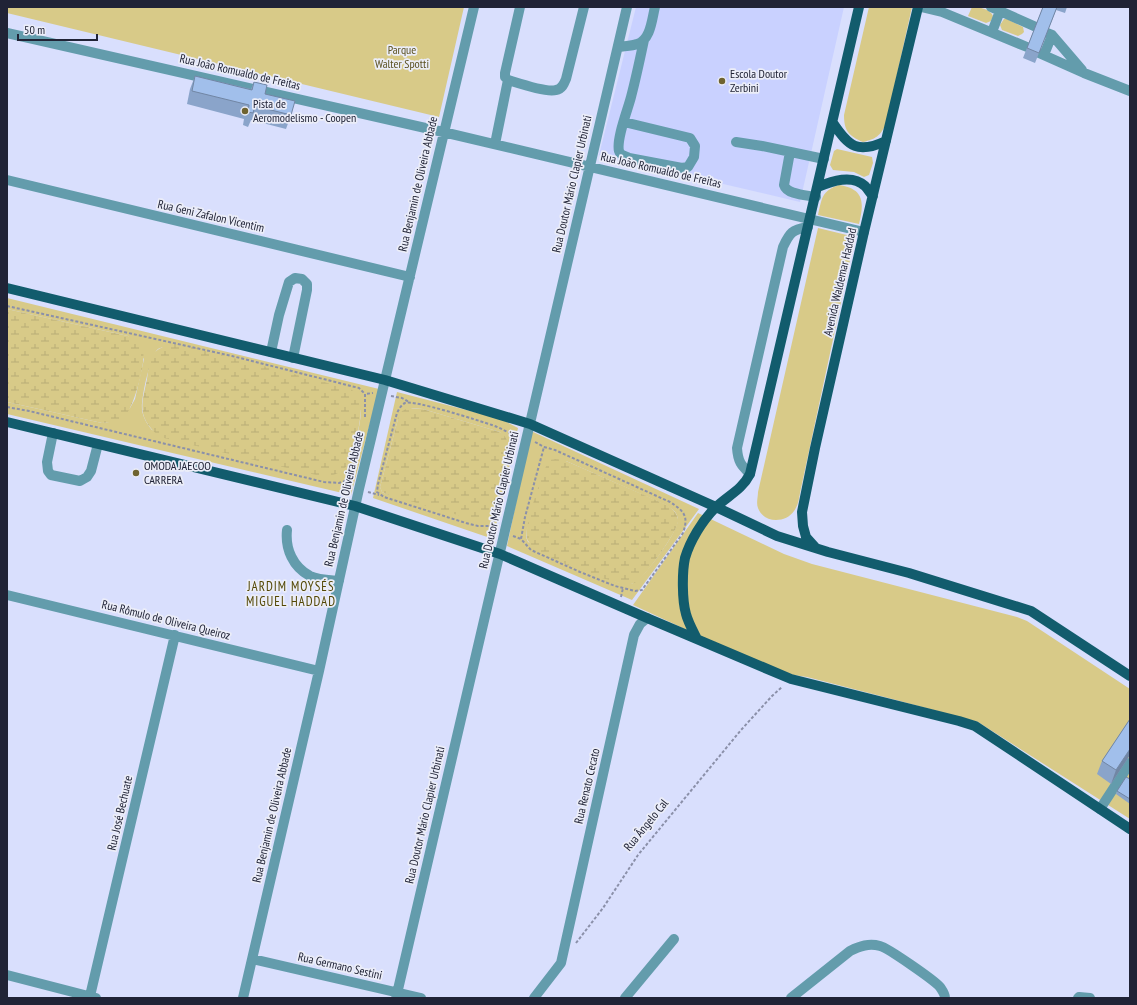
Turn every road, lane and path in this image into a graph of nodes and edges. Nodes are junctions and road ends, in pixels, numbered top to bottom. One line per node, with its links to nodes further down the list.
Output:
1 (474, 7): 20 (street, Rua Benjamin de Oliveira Abbade)
2 (520, 7): 16 (street)
3 (584, 7): 16 (street)
4 (627, 7): 13 (street, Rua Doutor Mário Clapier Urbinati)
5 (655, 7): 12 (street)
6 (859, 7): 19 (main road)
7 (920, 7): 10 (street); 21 (main road, Avenida Waldemar Haddad)
8 (996, 9): 9 (street); 10 (street)
9 (1036, 27)
10 (992, 32): 14 (street)
11 (7, 33): 20 (street, Rua João Romualdo de Freitas)
12 (644, 40): 13 (street); 18 (street)
13 (618, 47): 26 (street, Rua Doutor Mário Clapier Urbinati)
14 (1027, 47)
15 (1084, 73): 15 (street); 17 (street)
16 (508, 80): 23 (street)
17 (1130, 91)
18 (624, 122): 18 (street)
19 (833, 123): 21 (main road); 25 (main road)
20 (443, 132): 23 (street, Rua João Romualdo de Freitas); 33 (street, Rua Benjamin de Oliveira Abbade)
21 (886, 141): 29 (main road, Avenida Waldemar Haddad)
22 (736, 142): 24 (street)
23 (495, 144): 26 (street, Rua João Romualdo de Freitas)
24 (790, 152): 25 (street); 30 (street)
25 (824, 160): 28 (main road)
26 (589, 167): 31 (street, Rua João Romualdo de Freitas); 42 (street, Rua Doutor Mário Clapier Urbinati)
27 (7, 180): 33 (street, Rua Geni Zafalon Vicentim)
28 (818, 187): 29 (main road); 30 (main road)
29 (872, 196): 32 (main road, Avenida Waldemar Haddad)
30 (816, 197): 31 (main road)
31 (809, 223): 32 (street, Rua João Romualdo de Freitas); 46 (main road); 46 (street)
32 (864, 232): 54 (main road, Avenida Waldemar Haddad)
33 (410, 277): 38 (street, Rua Benjamin de Oliveira Abbade)
34 (7, 288): 36 (main road)
35 (7, 306): 39 (path)
36 (271, 352): 37 (main road); 37 (street)
37 (293, 358): 38 (main road)
38 (385, 380): 42 (main road); 47 (street, Rua Benjamin de Oliveira Abbade)
39 (365, 394)
40 (7, 407): 47 (path)
41 (7, 422): 43 (main road)
42 (530, 424): 51 (main road); 55 (street, Rua Doutor Mário Clapier Urbinati)
43 (53, 433): 44 (main road); 44 (street)
44 (98, 444): 49 (main road)
45 (508, 468): 48 (path)
46 (750, 474): 51 (main road)
47 (359, 489): 48 (path); 49 (street, Rua Benjamin de Oliveira Abbade)
48 (380, 495): 52 (path)
49 (355, 506): 55 (main road); 56 (street, Rua Benjamin de Oliveira Abbade)
50 (677, 507): 50 (path)
51 (716, 507): 54 (main road); 60 (main road)
52 (499, 513)
53 (287, 530): 56 (street)
54 (828, 552): 62 (main road)
55 (500, 554): 58 (main road); 71 (street, Rua Doutor Mário Clapier Urbinati)
56 (339, 581): 61 (street, Rua Benjamin de Oliveira Abbade)
57 (7, 596): 59 (street, Rua Rômulo de Oliveira Queiroz)
58 (647, 618): 60 (main road); 75 (street, Rua Renato Cecato)
59 (175, 635): 61 (street, Rua Rômulo de Oliveira Queiroz); 72 (street, Rua José Bechuate)
60 (697, 639): 63 (main road)
61 (319, 671): 69 (street, Rua Benjamin de Oliveira Abbade)
62 (1130, 676)
63 (791, 679): 65 (main road); 68 (path, Rua Ângelo Cal)
64 (1130, 763): 65 (street)
65 (1100, 809): 66 (main road)
66 (1130, 829)
67 (674, 939): 76 (street)
68 (575, 945)
69 (252, 959): 71 (street, Rua Germano Sestini); 73 (street, Rua Benjamin de Oliveira Abbade)
70 (7, 975): 72 (street)
71 (397, 995): 74 (street, Rua Germano Sestini)
72 (94, 997)
73 (242, 998)
74 (421, 998)
75 (534, 998)
76 (625, 998)
77 (792, 998): 78 (street)
78 (945, 998)
79 (1078, 998): 80 (street)
80 (1090, 998)

